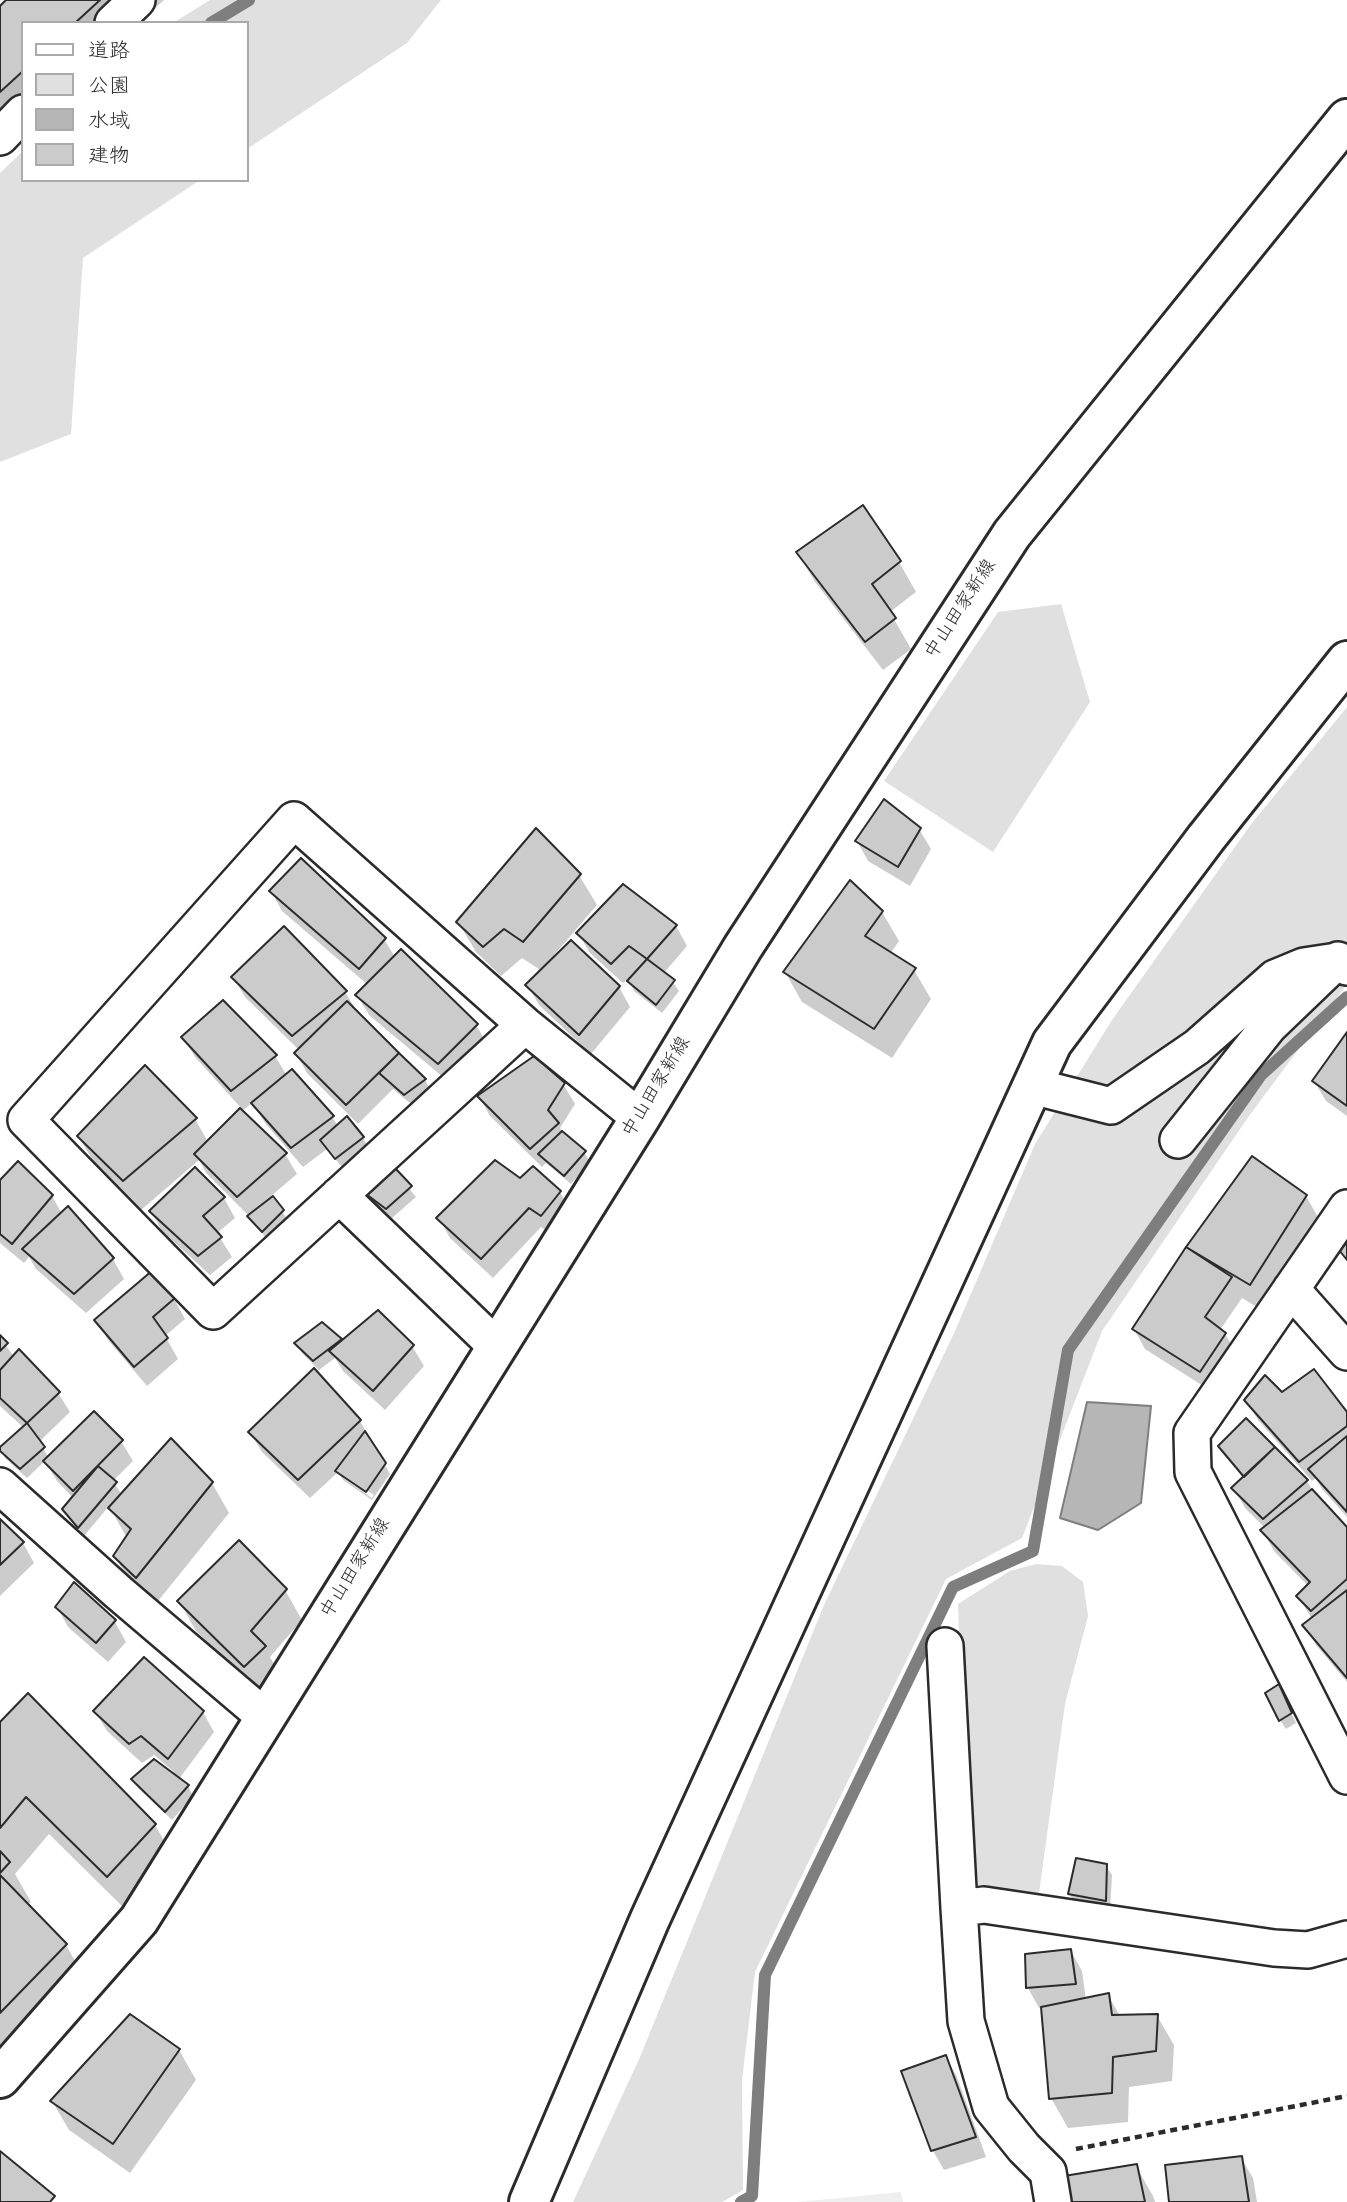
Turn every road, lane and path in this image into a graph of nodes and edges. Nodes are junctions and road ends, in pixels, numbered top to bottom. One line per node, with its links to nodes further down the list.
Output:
1 (137, 0): 2 (street)
2 (115, 21)
3 (21, 115): 5 (street)
4 (1347, 119): 10 (main road, 中山田家新線)
5 (0, 137)
6 (1347, 661): 9 (main road)
7 (1344, 958): 9 (street); 11 (street)
8 (525, 1025): 10 (street); 12 (street); 12 (street)
9 (1032, 1086): 27 (main road)
10 (640, 1118): 15 (main road, 中山田家新線)
11 (1178, 1140)
12 (340, 1195): 15 (street)
13 (1347, 1208): 14 (street)
14 (1291, 1289): 16 (street); 20 (street)
15 (496, 1346): 19 (main road, 中山田家新線)
16 (1347, 1352)
17 (0, 1486): 19 (street)
18 (945, 1646): 22 (street)
19 (265, 1717): 24 (main road, 中山田家新線)
20 (1338, 1734): 21 (street)
21 (1347, 1776)
22 (959, 1908): 23 (street); 26 (street)
23 (1347, 1939)
24 (0, 2078)
25 (1347, 2096): 26 (path)
26 (1034, 2157): 28 (street)
27 (529, 2202)
28 (1053, 2202)

